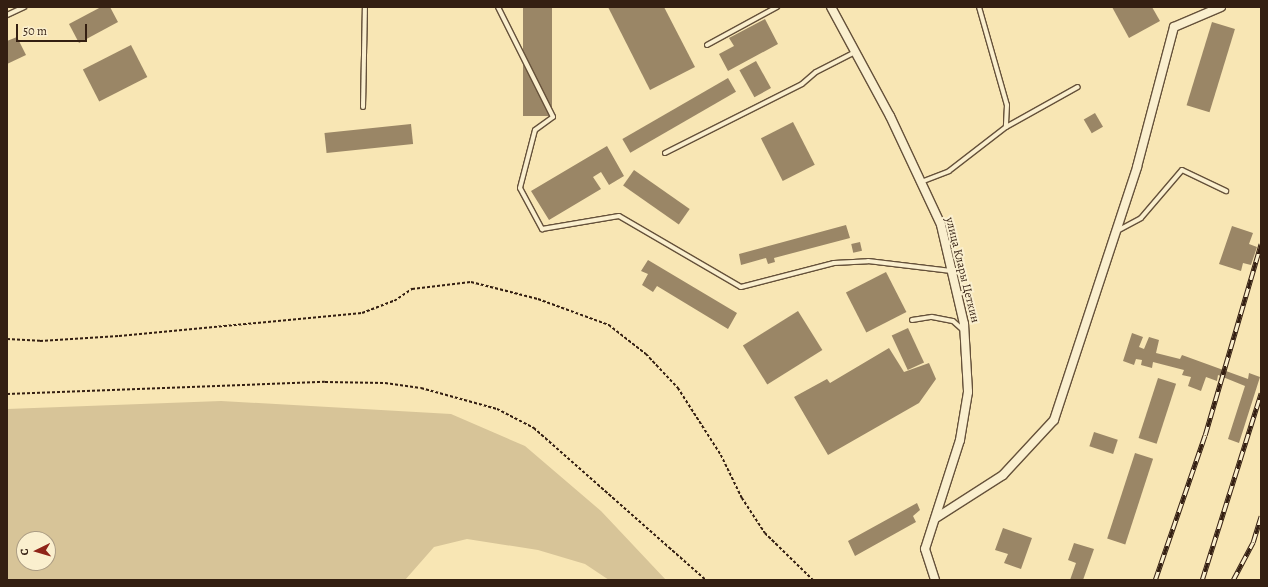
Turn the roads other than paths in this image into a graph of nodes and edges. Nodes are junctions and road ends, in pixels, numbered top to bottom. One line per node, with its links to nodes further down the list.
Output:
1 (24, 7): 8 (lane)
2 (365, 7): 12 (lane)
3 (498, 7): 18 (lane)
4 (776, 7): 9 (lane)
5 (831, 7): 10 (street, улица Клары Цеткин)
6 (978, 7): 13 (lane)
7 (1221, 7): 17 (street)
8 (7, 15)
9 (707, 45)
10 (855, 52): 14 (lane); 15 (street, улица Клары Цеткин)
11 (1078, 87): 13 (lane)
12 (363, 106)
13 (1006, 127): 15 (lane)
14 (665, 153)
15 (921, 182): 18 (street, улица Клары Цеткин)
16 (1226, 191): 17 (lane)
17 (1116, 232): 21 (street)
18 (952, 271): 20 (street, улица Клары Цеткин)
19 (912, 320): 20 (lane)
20 (964, 331): 21 (street, улица Клары Цеткин)
21 (936, 518): 22 (street, улица Клары Цеткин)
22 (935, 580)

